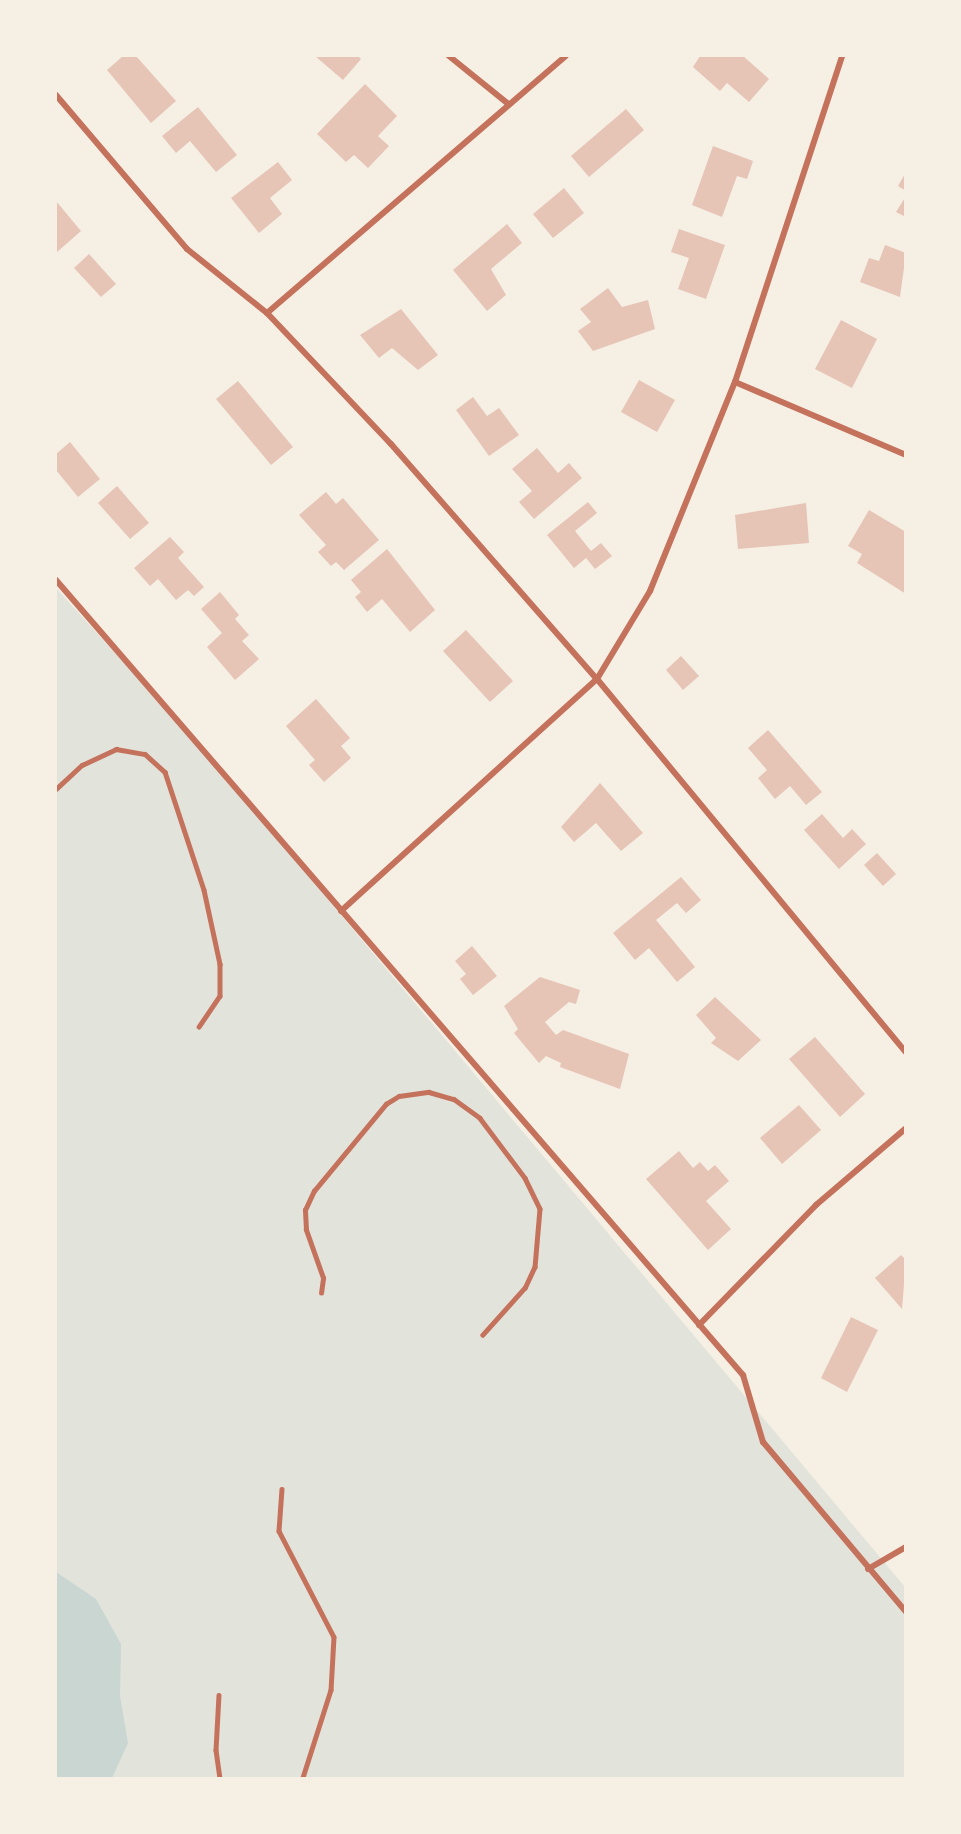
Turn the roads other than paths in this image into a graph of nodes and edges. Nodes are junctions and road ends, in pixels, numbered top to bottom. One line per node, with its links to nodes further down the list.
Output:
1 (449, 56): 5 (street)
2 (566, 56): 5 (street)
3 (842, 56): 7 (street)
4 (56, 95): 6 (street)
5 (507, 104): 6 (street)
6 (267, 313): 10 (street)
7 (735, 382): 8 (street); 10 (street)
8 (906, 455)
9 (56, 580): 12 (street)
10 (597, 679): 12 (street); 14 (street)
11 (56, 789): 13 (lane)
12 (341, 911): 17 (street)
13 (199, 1027)
14 (906, 1052)
15 (906, 1128): 17 (street)
16 (321, 1293): 18 (lane)
17 (699, 1325): 21 (street)
18 (483, 1335)
19 (282, 1489): 25 (lane)
20 (906, 1547): 21 (street)
21 (868, 1569): 22 (street)
22 (906, 1612)
23 (219, 1695): 24 (lane)
24 (220, 1779)
25 (303, 1779)

